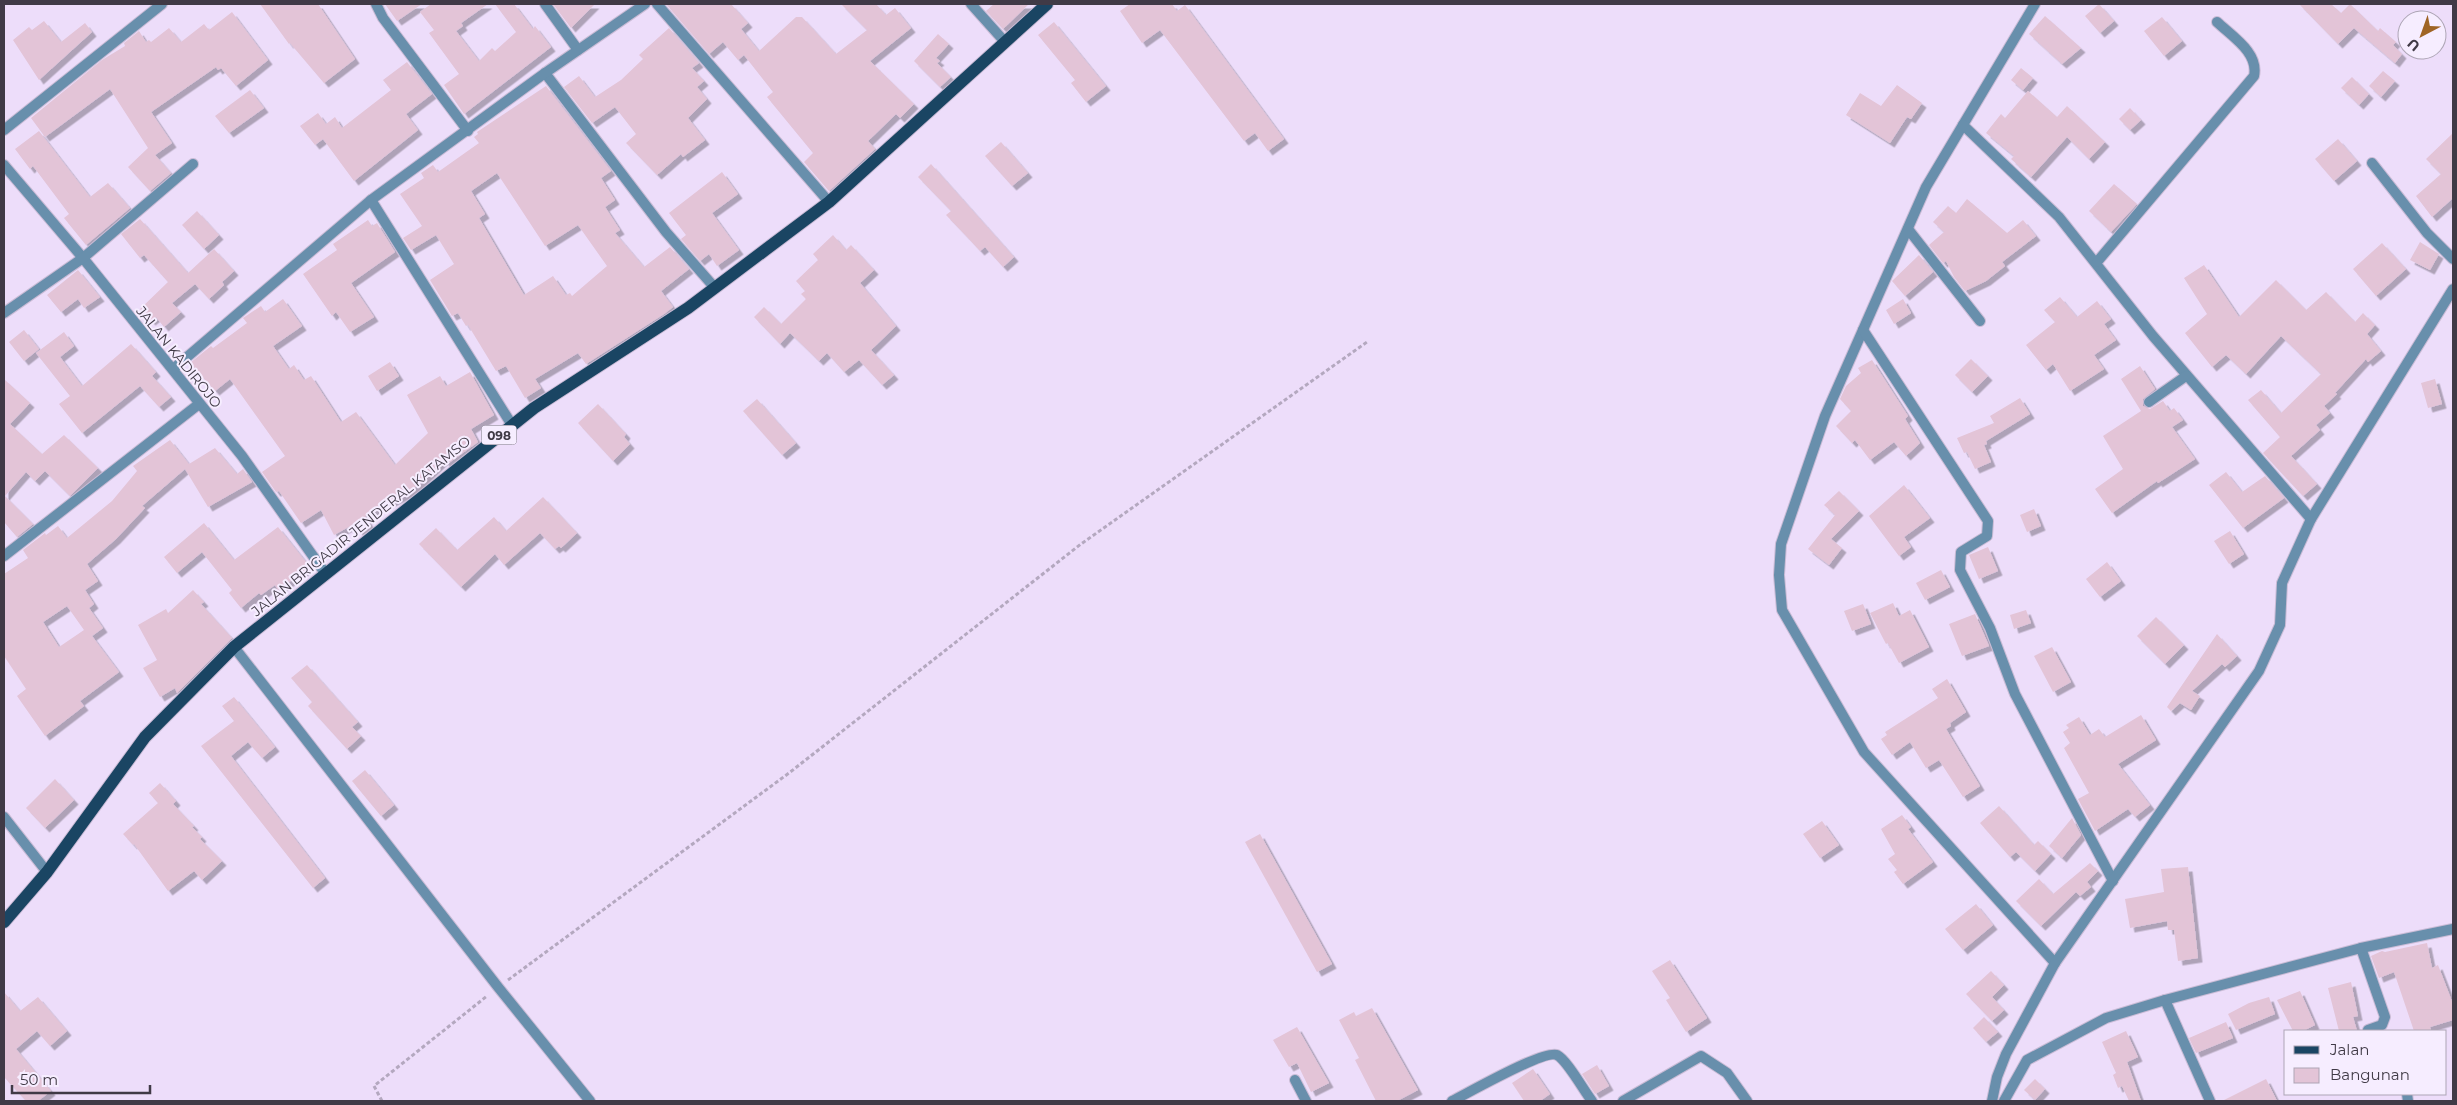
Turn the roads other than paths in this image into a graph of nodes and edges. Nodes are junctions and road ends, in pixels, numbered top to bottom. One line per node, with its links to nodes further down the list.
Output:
1 (162, 4): 14 (street)
2 (376, 4): 15 (street)
3 (545, 4): 11 (street)
4 (645, 4): 11 (street)
5 (657, 4): 20 (street)
6 (971, 4): 10 (street)
7 (1047, 4): 10 (main road, JALAN BRIGADIR JENDERAL KATAMSO / 098)
8 (2035, 4): 13 (street)
9 (2217, 22): 24 (street)
10 (1005, 42): 20 (main road, JALAN BRIGADIR JENDERAL KATAMSO / 098)
11 (578, 50): 12 (street)
12 (545, 73): 15 (street); 25 (street)
13 (1963, 125): 21 (street); 24 (street)
14 (4, 130)
15 (468, 131): 19 (street)
16 (2372, 163): 23 (street)
17 (193, 164): 22 (street)
18 (4, 165): 22 (street, JALAN KADIROJO)
19 (371, 200): 30 (street); 34 (street)
20 (829, 202): 25 (main road, JALAN BRIGADIR JENDERAL KATAMSO / 098)
21 (1908, 229): 28 (street); 29 (street)
22 (83, 258): 27 (street); 30 (street, JALAN KADIROJO)
23 (2453, 259)
24 (2097, 262): 31 (street)
25 (715, 288): 34 (main road, JALAN BRIGADIR JENDERAL KATAMSO / 098)
26 (2453, 289): 35 (street)
27 (4, 313)
28 (1980, 321)
29 (1863, 330): 41 (street); 45 (street)
30 (173, 369): 33 (street, JALAN KADIROJO)
31 (2186, 376): 32 (street); 35 (street)
32 (2149, 402)
33 (199, 404): 36 (street); 37 (street, JALAN KADIROJO)
34 (512, 425): 37 (main road, JALAN BRIGADIR JENDERAL KATAMSO / 098)
35 (2311, 519): 41 (street)
36 (4, 556)
37 (325, 573): 38 (main road, JALAN BRIGADIR JENDERAL KATAMSO / 098)
38 (234, 648): 40 (main road, JALAN BRIGADIR JENDERAL KATAMSO / 098); 50 (street)
39 (4, 817): 40 (street)
40 (47, 872): 42 (main road, JALAN BRIGADIR JENDERAL KATAMSO / 098)
41 (2113, 881): 45 (street)
42 (4, 922)
43 (2453, 929): 44 (street)
44 (2361, 948): 46 (street); 47 (street)
45 (2056, 963): 49 (street)
46 (2165, 1000): 56 (street); 57 (street)
47 (2368, 1030)
48 (1295, 1080): 51 (street)
49 (1994, 1100)
50 (590, 1101)
51 (1306, 1101)
52 (1452, 1101): 53 (street)
53 (1592, 1101)
54 (1623, 1101): 55 (street)
55 (1747, 1101)
56 (2004, 1101)
57 (2210, 1101)

